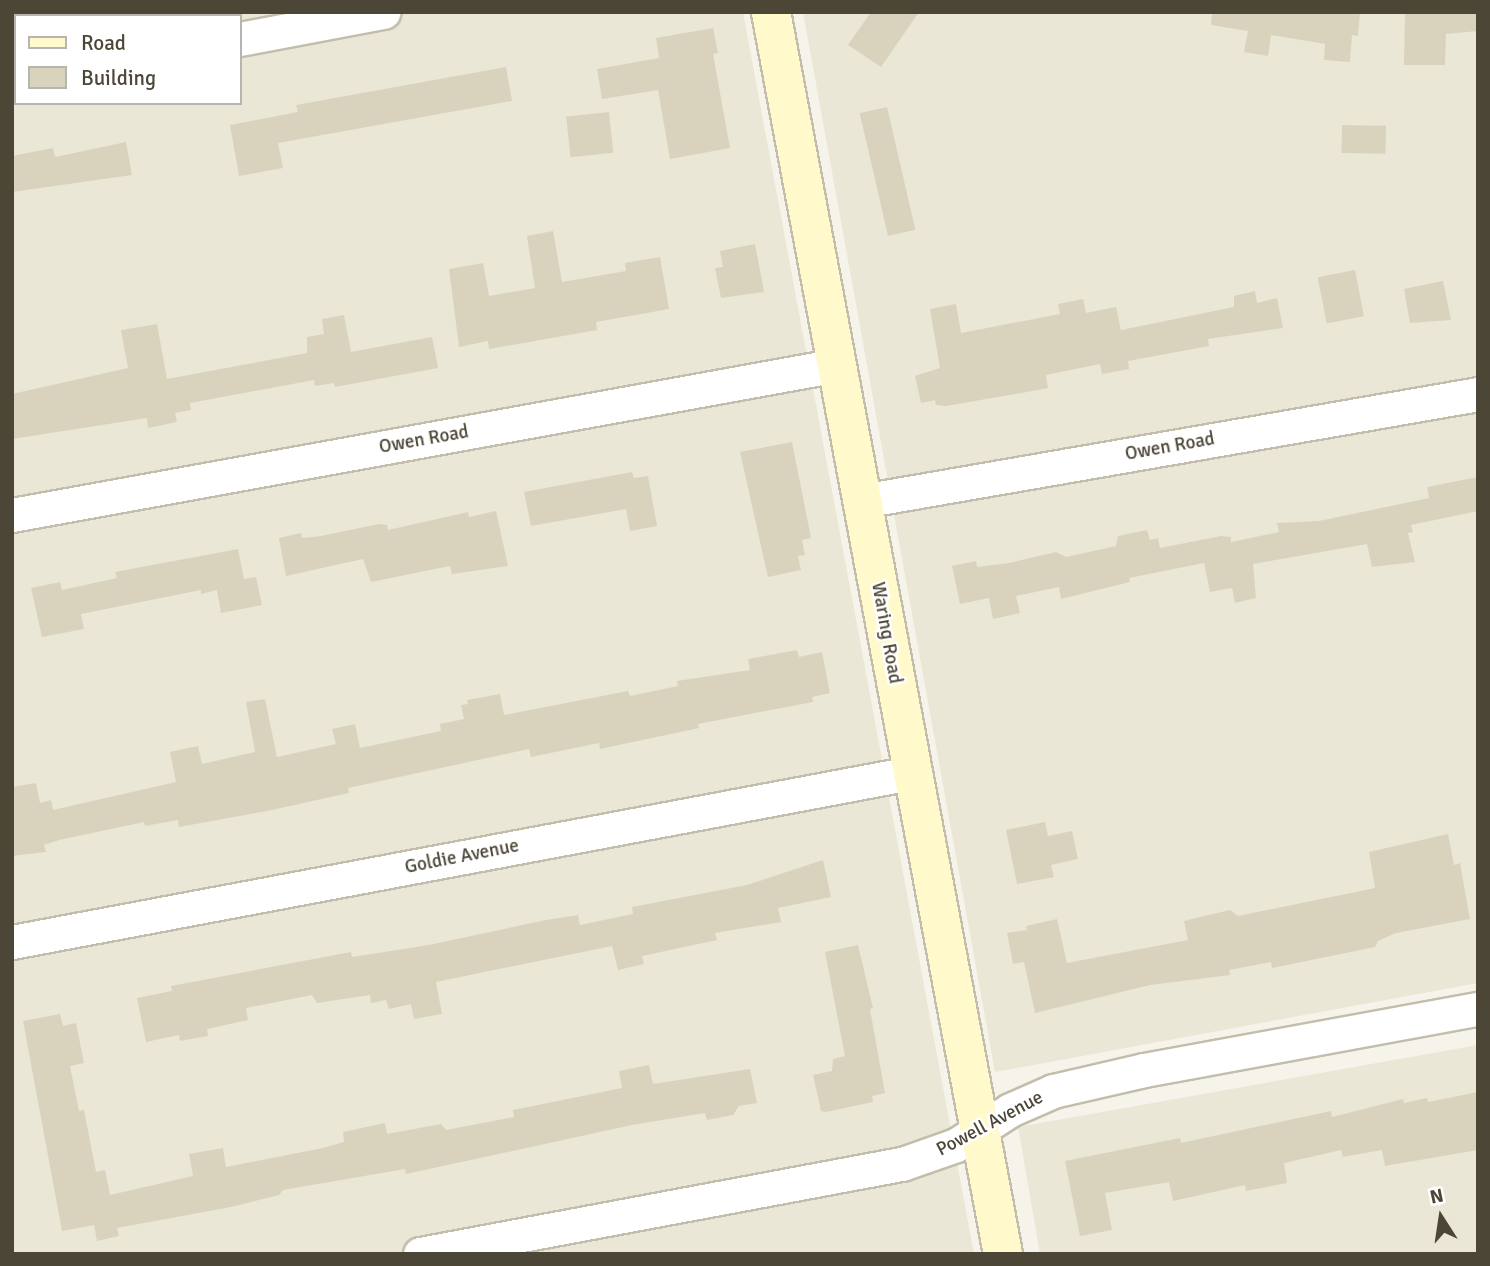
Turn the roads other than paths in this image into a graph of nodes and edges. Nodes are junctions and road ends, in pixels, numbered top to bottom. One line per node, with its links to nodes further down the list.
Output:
1 (383, 12): 3 (street)
2 (771, 12): 4 (street, Waring Road)
3 (242, 39)
4 (837, 365): 6 (street, Waring Road); 7 (street, Owen Road)
5 (1478, 394): 6 (street, Owen Road)
6 (862, 501): 8 (street, Waring Road)
7 (12, 515)
8 (911, 773): 9 (street, Goldie Avenue); 11 (street, Waring Road)
9 (12, 943)
10 (1478, 1009): 11 (street, Powell Avenue)
11 (981, 1131): 12 (street, Powell Avenue); 13 (street, Waring Road)
12 (420, 1254)
13 (1003, 1254)

